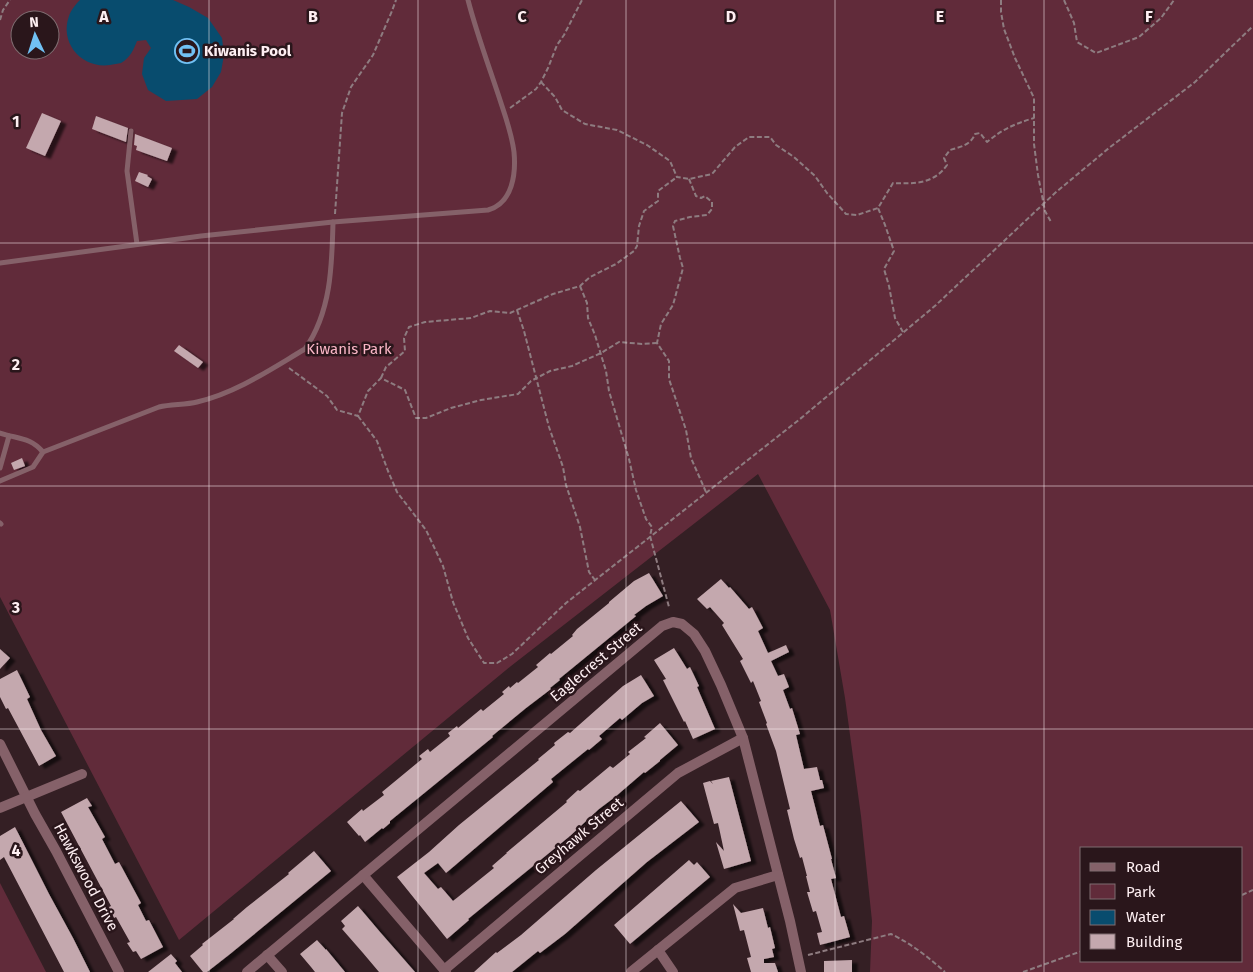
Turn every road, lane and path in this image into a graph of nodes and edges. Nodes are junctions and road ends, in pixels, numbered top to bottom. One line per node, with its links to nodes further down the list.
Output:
1 (10, 0): 8 (path)
2 (396, 0): 18 (path)
3 (468, 0): 11 (lane)
4 (582, 0): 10 (path)
5 (1001, 0): 12 (path)
6 (1064, 0): 7 (path)
7 (1174, 0)
8 (0, 20)
9 (1253, 26): 16 (path)
10 (541, 82): 11 (path); 14 (path)
11 (504, 114): 18 (lane)
12 (1034, 118): 16 (path); 17 (path)
13 (131, 131): 20 (lane)
14 (677, 176): 15 (path); 22 (path)
15 (689, 179): 17 (path); 25 (path)
16 (1043, 204): 19 (path); 24 (path)
17 (878, 208): 24 (path)
18 (333, 222): 20 (lane); 27 (lane)
19 (1051, 222)
20 (137, 244): 21 (lane)
21 (0, 263)
22 (580, 286): 23 (path); 26 (path)
23 (517, 310): 28 (path); 29 (path)
24 (903, 332): 36 (path)
25 (657, 343): 26 (path); 36 (path)
26 (601, 353): 29 (path); 37 (path)
27 (282, 362): 30 (path); 33 (lane)
28 (381, 378): 29 (path); 30 (path)
29 (537, 378): 38 (path)
30 (358, 416): 38 (path)
31 (0, 433): 32 (lane)
32 (9, 436): 33 (lane); 34 (lane)
33 (43, 452): 35 (lane)
34 (0, 468)
35 (0, 482)
36 (706, 492): 37 (path)
37 (650, 536): 38 (path); 39 (path)
38 (595, 580)
39 (669, 608)
40 (743, 738): 45 (street, Eaglecrest Street); 46 (street, Eaglecrest Street); 51 (street, Greyhawk Street)
41 (0, 744): 43 (street, Hawkswood Drive)
42 (82, 774): 43 (street)
43 (26, 797): 44 (street); 52 (street, Hawkswood Drive)
44 (0, 808)
45 (778, 875): 47 (street); 50 (street, Eaglecrest Street)
46 (363, 876): 49 (street, Eaglecrest Street); 51 (street)
47 (658, 950): 55 (street); 56 (street)
48 (1080, 952): 59 (path)
49 (268, 955): 53 (street, Eaglecrest Street); 54 (street)
50 (798, 957): 57 (street, Eaglecrest Street); 58 (path)
51 (445, 971)
52 (119, 972)
53 (246, 972)
54 (282, 972)
55 (631, 972)
56 (673, 972)
57 (801, 972)
58 (945, 972)
59 (1023, 972)

